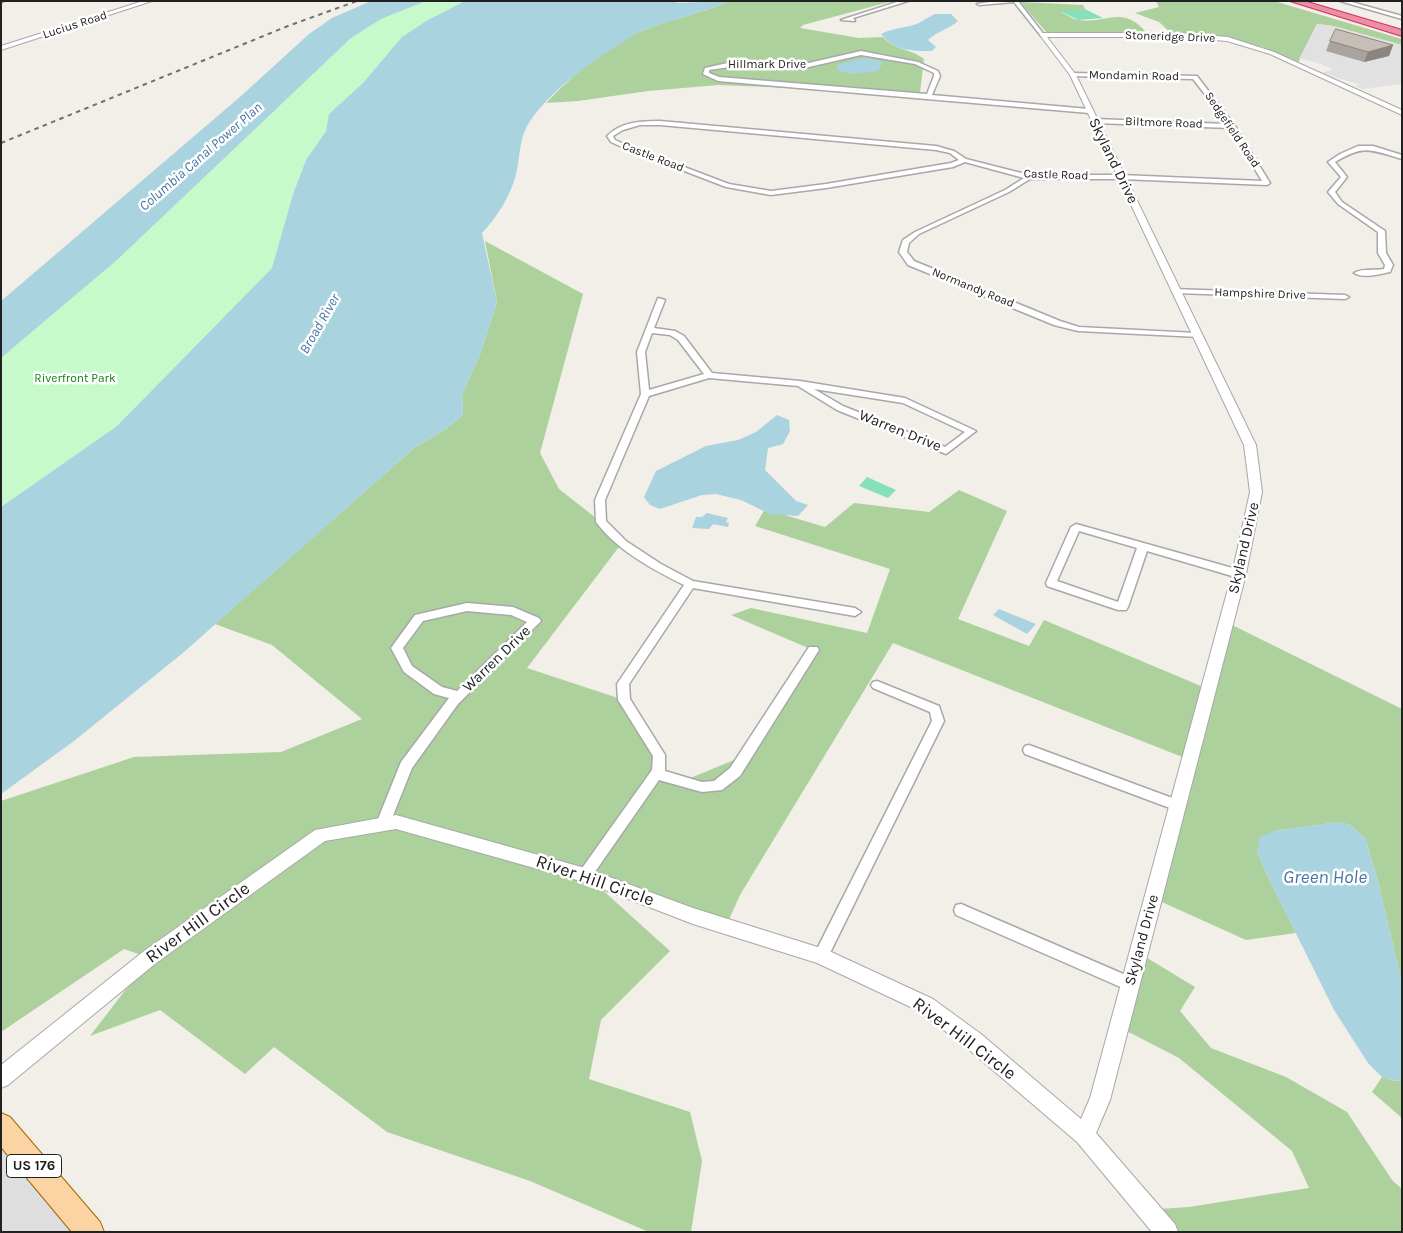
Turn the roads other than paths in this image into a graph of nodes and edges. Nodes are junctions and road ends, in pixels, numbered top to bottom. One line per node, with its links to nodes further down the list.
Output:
1 (149, 1): 13 (street, Lucius Road)
2 (904, 1): 8 (street)
3 (1015, 1): 7 (street); 12 (street, Skyland Drive)
4 (1294, 1): 11 (highway)
5 (1319, 1): 10 (highway)
6 (1342, 1): 9 (street)
7 (979, 4)
8 (849, 18)
9 (1402, 18)
10 (1402, 27)
11 (1402, 33)
12 (1043, 35): 14 (street, Skyland Drive); 17 (street, Stoneridge Drive)
13 (1, 48)
14 (1073, 75): 15 (street, Mondamin Road); 18 (street, Skyland Drive)
15 (1195, 77): 19 (street, Sedgefield Road)
16 (929, 96): 16 (street, Hillmark Drive); 18 (street, Hillmark Drive)
17 (1402, 114)
18 (1092, 116): 19 (street, Biltmore Road); 23 (street, Skyland Drive)
19 (1232, 126): 24 (street, Sedgefield Road)
20 (1402, 157): 25 (street)
21 (964, 160): 21 (street, Castle Road); 22 (street, Castle Road)
22 (1029, 177): 23 (street, Castle Road); 30 (street, Normandy Road)
23 (1121, 177): 24 (street, Castle Road); 26 (street, Skyland Drive)
24 (1268, 183)
25 (1358, 273)
26 (1176, 291): 27 (street, Hampshire Drive); 30 (street, Skyland Drive)
27 (1345, 297)
28 (661, 300): 29 (street)
29 (650, 330): 31 (street); 33 (street)
30 (1196, 335): 35 (street, Skyland Drive)
31 (709, 375): 32 (street, Warren Drive); 33 (street, Warren Drive)
32 (800, 384): 32 (street, Warren Drive)
33 (645, 394): 36 (street)
34 (1143, 547): 34 (street); 35 (street)
35 (1239, 574): 43 (street, Skyland Drive)
36 (690, 584): 37 (street); 42 (street)
37 (855, 612)
38 (813, 650): 42 (street)
39 (877, 685): 47 (street)
40 (459, 696): 40 (street, Warren Drive); 44 (street, Warren Drive)
41 (1029, 750): 43 (street)
42 (656, 774): 45 (street)
43 (1178, 806): 48 (street, Skyland Drive)
44 (383, 824): 45 (street, River Hill Circle); 49 (street, River Hill Circle)
45 (585, 875): 47 (street, River Hill Circle)
46 (962, 910): 48 (street)
47 (821, 956): 51 (street, River Hill Circle)
48 (1130, 984): 51 (street, Skyland Drive)
49 (1, 1078)
50 (1, 1126): 52 (main road, US 176)
51 (1084, 1135): 53 (street, River Hill Circle)
52 (90, 1232)
53 (1167, 1232)

